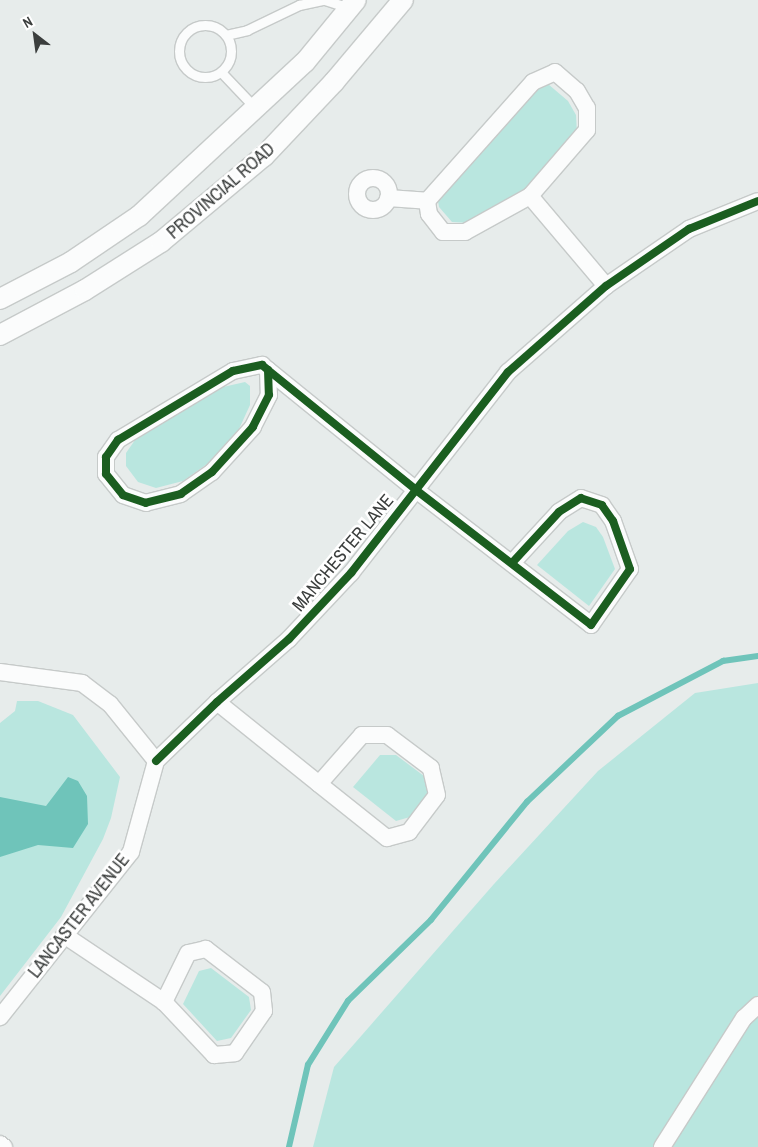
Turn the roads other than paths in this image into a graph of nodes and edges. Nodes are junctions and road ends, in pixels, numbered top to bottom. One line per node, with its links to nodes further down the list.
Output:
1 (324, 0): 3 (lane); 4 (lane)
2 (403, 0): 13 (street, PROVINCIAL ROAD)
3 (353, 4): 6 (street, PROVINCIAL ROAD)
4 (226, 35): 5 (lane); 5 (lane)
5 (221, 72): 6 (lane)
6 (257, 110): 12 (street, PROVINCIAL ROAD)
7 (530, 196): 9 (street); 9 (street); 11 (street)
8 (388, 198): 9 (street)
9 (426, 201)
10 (758, 201): 11 (street, MANCHESTER LANE)
11 (606, 286): 15 (street, MANCHESTER LANE)
12 (0, 300)
13 (0, 335)
14 (268, 370): 14 (street); 15 (street)
15 (416, 490): 16 (street); 18 (street, MANCHESTER LANE)
16 (512, 564): 16 (street)
17 (0, 672): 19 (street)
18 (216, 702): 19 (street, MANCHESTER LANE); 20 (street)
19 (156, 761): 21 (street, LANCASTER AVENUE)
20 (319, 784): 20 (street)
21 (64, 935): 22 (street); 24 (street, LANCASTER AVENUE)
22 (164, 1002): 22 (street)
23 (758, 1005): 27 (street)
24 (0, 1017)
25 (0, 1144): 26 (street)
26 (4, 1147)
27 (662, 1147)

